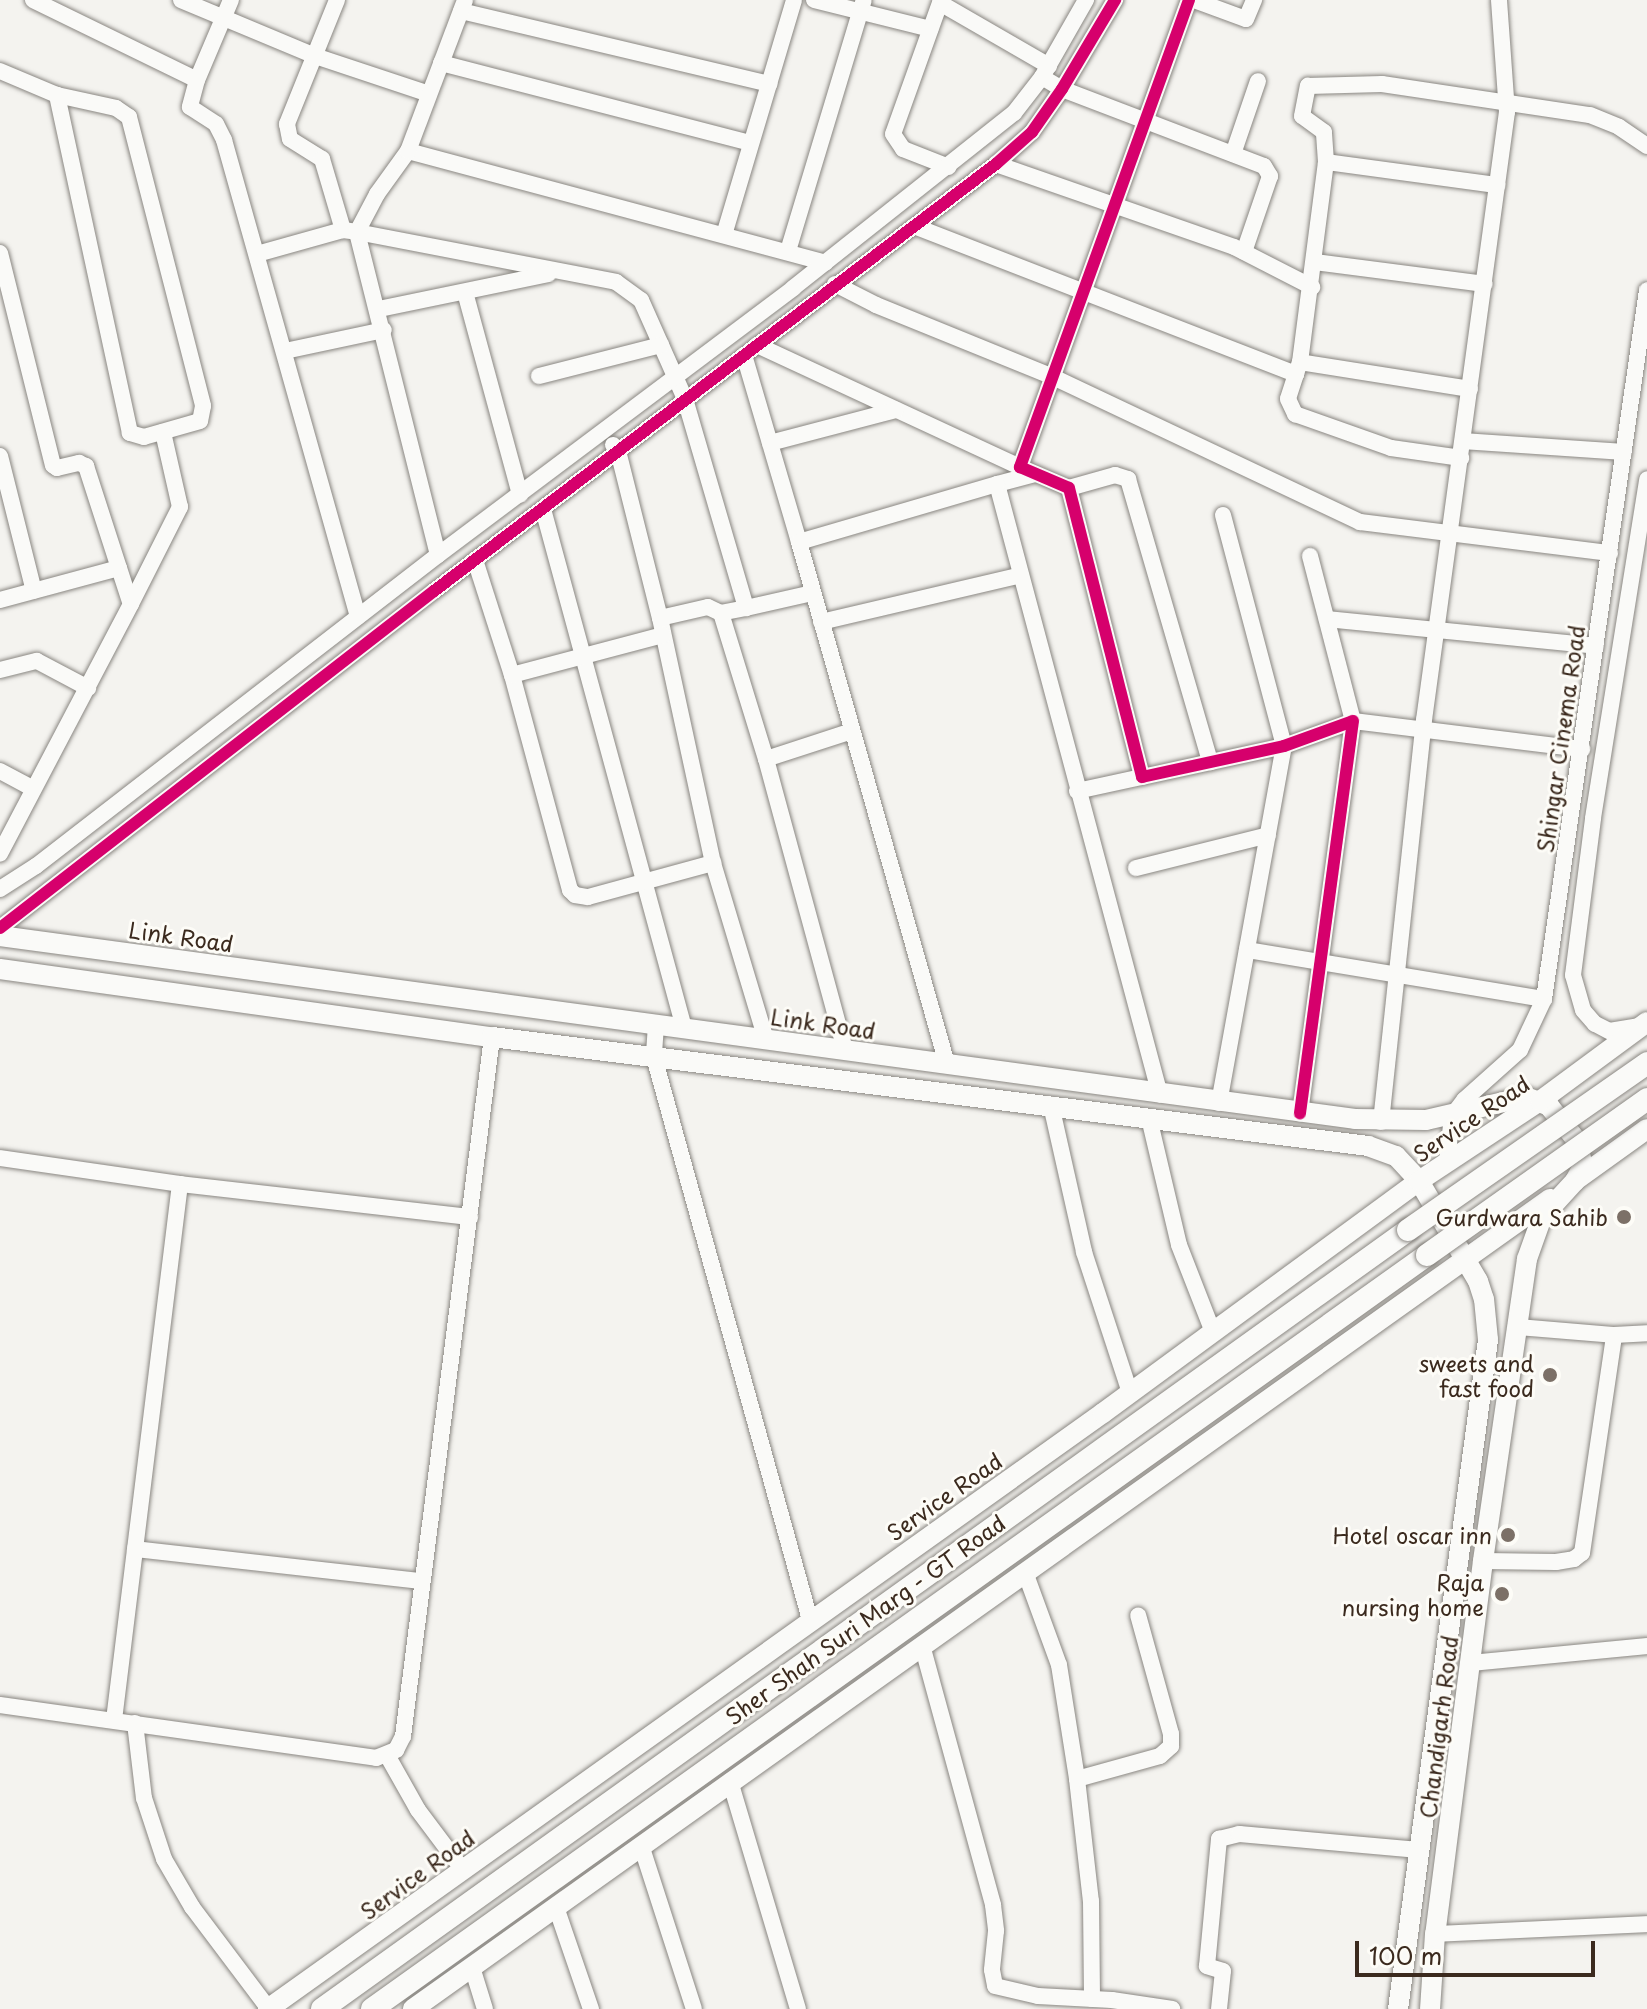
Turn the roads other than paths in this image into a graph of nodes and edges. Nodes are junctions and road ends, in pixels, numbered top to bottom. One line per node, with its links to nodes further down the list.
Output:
1 (33, 0): 20 (street)
2 (181, 0): 15 (street)
3 (231, 0): 15 (street)
4 (337, 0): 17 (street)
5 (794, 0): 23 (street)
6 (814, 0): 14 (street)
7 (1086, 0): 21 (street)
8 (1115, 0): 21 (street)
9 (1192, 0): 10 (street); 27 (street)
10 (1254, 0)
11 (1499, 0): 26 (street)
12 (940, 1): 16 (street); 21 (street)
13 (463, 6): 18 (street); 23 (street)
14 (862, 6): 16 (street); 40 (street)
15 (222, 20): 17 (street); 20 (street)
16 (930, 29): 34 (street)
17 (315, 56): 24 (street); 38 (street)
18 (441, 63): 24 (street); 28 (street)
19 (0, 71): 25 (street)
20 (197, 80): 43 (street)
21 (1051, 80): 27 (street); 33 (street); 34 (street)
22 (1258, 81): 31 (street)
23 (769, 84): 28 (street)
24 (429, 94): 30 (street)
25 (57, 95): 64 (street); 64 (street)
26 (1506, 102): 29 (street); 32 (street); 35 (street)
27 (1145, 122): 31 (street); 36 (street)
28 (751, 143): 39 (street)
29 (1647, 146)
30 (408, 151): 38 (street); 39 (street)
31 (1233, 154): 41 (street)
32 (1326, 162): 35 (street); 44 (street)
33 (996, 164): 36 (street); 37 (street)
34 (949, 167): 45 (street)
35 (1497, 185): 48 (street)
36 (1114, 206): 41 (street); 52 (street)
37 (914, 226): 47 (street); 52 (street)
38 (350, 231): 43 (street); 46 (street); 53 (street)
39 (724, 235): 40 (street)
40 (788, 251): 45 (street)
41 (1244, 252): 49 (street)
42 (0, 253): 83 (street)
43 (257, 254): 57 (street)
44 (1315, 262): 48 (street); 49 (street)
45 (825, 263): 61 (street)
46 (558, 272): 51 (street); 55 (street)
47 (835, 284): 56 (street); 60 (street)
48 (1485, 284): 62 (street)
49 (1312, 287): 58 (street)
50 (1647, 291): 68 (street, Shingar Cinema Road)
51 (465, 292): 53 (street); 74 (street)
52 (1083, 293): 58 (street); 60 (street)
53 (379, 309): 54 (street)
54 (384, 330): 57 (street); 80 (street)
55 (661, 345): 59 (street); 61 (street)
56 (751, 350): 61 (street); 63 (street); 66 (street)
57 (285, 351): 93 (street)
58 (1298, 368): 62 (street); 67 (street)
59 (539, 376)
60 (1053, 377): 70 (street); 77 (street)
61 (679, 386): 65 (street); 65 (street); 91 (street)
62 (1470, 389): 67 (street)
63 (896, 410): 66 (street); 70 (street)
64 (163, 432): 90 (street)
65 (610, 441): 74 (street); 75 (street); 96 (street)
66 (770, 443): 78 (street)
67 (1462, 449): 68 (street); 77 (street)
68 (1624, 452): 79 (street, Shingar Cinema Road)
69 (0, 456): 86 (street)
70 (1027, 470): 72 (street); 73 (street)
71 (1647, 479): 127 (street, Shingar Cinema Road)
72 (997, 484): 78 (street); 85 (street)
73 (1069, 488): 109 (street); 111 (street)
74 (520, 495): 80 (street)
75 (543, 509): 82 (street); 99 (street)
76 (1223, 515): 106 (street)
77 (1450, 534): 79 (street); 97 (street)
78 (799, 542): 88 (street)
79 (1610, 553): 98 (street, Shingar Cinema Road)
80 (438, 555): 84 (street)
81 (1310, 556): 94 (street)
82 (475, 560): 87 (street); 101 (street)
83 (119, 568): 86 (street); 90 (street)
84 (418, 570): 87 (street); 93 (street)
85 (1021, 575): 95 (street); 113 (street)
86 (34, 591): 89 (street)
87 (434, 591): 120 (street)
88 (812, 593): 91 (street); 95 (street)
89 (0, 600)
90 (131, 604): 102 (street)
91 (746, 608): 92 (street)
92 (721, 613): 96 (street); 108 (street)
93 (358, 617): 119 (street)
94 (1327, 619): 97 (street); 103 (street)
95 (821, 622): 105 (street)
96 (662, 626): 99 (street); 116 (street)
97 (1436, 631): 98 (street); 104 (street)
98 (1596, 646): 107 (street, Shingar Cinema Road)
99 (583, 655): 101 (street); 118 (street)
100 (0, 670): 102 (street)
101 (512, 675): 118 (street)
102 (88, 688): 112 (street)
103 (1353, 721): 104 (street); 106 (street); 123 (street)
104 (1423, 729): 107 (street); 125 (street)
105 (852, 731): 108 (street); 135 (street)
106 (1284, 746): 109 (street); 114 (street)
107 (1582, 749): 126 (street, Shingar Cinema Road)
108 (766, 759): 132 (street)
109 (1210, 762): 111 (street)
110 (0, 771): 112 (street)
111 (1142, 777): 113 (street)
112 (34, 789): 115 (street)
113 (1077, 791): 136 (street)
114 (1268, 835): 117 (street); 122 (street)
115 (0, 854)
116 (713, 863): 118 (street); 131 (street)
117 (1136, 868)
118 (642, 884): 129 (street)
119 (0, 889)
120 (0, 928)
121 (0, 936): 128 (main road, Link Road)
122 (1247, 950): 123 (street); 139 (street)
123 (1318, 962): 125 (street); 141 (street)
124 (0, 969): 130 (main road)
125 (1396, 975): 126 (street); 144 (street)
126 (1544, 999): 142 (street, Shingar Cinema Road)
127 (1644, 1024): 138 (main road, Service Road)
128 (656, 1025): 129 (main road, Link Road); 133 (street)
129 (684, 1028): 131 (main road, Link Road)
130 (492, 1037): 133 (main road); 151 (street)
131 (766, 1040): 132 (main road, Link Road)
132 (845, 1050): 135 (main road, Link Road)
133 (654, 1057): 140 (main road); 163 (street)
134 (1647, 1063): 183 (highway, Sher Shah Suri Marg - GT Road, bridge)
135 (947, 1064): 136 (main road, Link Road)
136 (1160, 1095): 139 (main road, Link Road)
137 (1647, 1099): 184 (highway, Sher Shah Suri Marg - GT Road, bridge)
138 (1540, 1101): 142 (main road, Link Road); 147 (main road, Service Road); 149 (main road)
139 (1219, 1103): 141 (main road, Link Road)
140 (1051, 1105): 143 (main road); 157 (street)
141 (1300, 1113): 144 (main road, Link Road)
142 (1452, 1116): 144 (main road, Link Road); 147 (street)
143 (1149, 1118): 148 (main road); 154 (street)
144 (1381, 1122)
145 (1647, 1129): 149 (main road)
146 (0, 1158): 150 (street)
147 (1447, 1162): 148 (main road, Service Road)
148 (1419, 1181): 152 (main road); 154 (main road, Service Road)
149 (1575, 1181): 152 (main road); 153 (main road, Chandigarh Road)
150 (180, 1184): 151 (street); 158 (street)
151 (470, 1217): 161 (street)
152 (1466, 1260): 160 (main road); 174 (main road, Chandigarh Road)
153 (1517, 1327): 156 (street); 159 (main road, Chandigarh Road)
154 (1213, 1332): 157 (main road, Service Road)
155 (1647, 1333): 156 (street)
156 (1614, 1335): 159 (street)
157 (1130, 1393): 163 (main road, Service Road)
158 (135, 1549): 161 (street); 168 (street)
159 (1483, 1561): 166 (main road, Chandigarh Road)
160 (1025, 1572): 164 (main road); 171 (street)
161 (422, 1581): 170 (street)
162 (1138, 1615): 171 (street)
163 (810, 1620): 175 (main road, Service Road)
164 (922, 1645): 172 (main road); 181 (street)
165 (1647, 1646): 166 (street)
166 (1471, 1663): 178 (main road, Chandigarh Road)
167 (0, 1705): 168 (street)
168 (114, 1720): 169 (street)
169 (135, 1723): 170 (street); 182 (street)
170 (387, 1755): 175 (street)
171 (1077, 1779): 180 (street)
172 (730, 1781): 173 (main road); 189 (street)
173 (641, 1845): 176 (main road); 188 (street)
174 (1419, 1850): 191 (street); 192 (main road, Chandigarh Road)
175 (463, 1870): 182 (main road, Service Road)
176 (556, 1907): 179 (main road); 187 (street)
177 (1647, 1924): 178 (street)
178 (1435, 1934): 193 (main road, Chandigarh Road)
179 (472, 1967): 185 (main road); 186 (street)
180 (1092, 1999): 181 (street); 190 (street)
181 (1038, 2003)
182 (269, 2009)
183 (322, 2009)
184 (372, 2009)
185 (413, 2009)
186 (485, 2009)
187 (591, 2009)
188 (694, 2009)
189 (798, 2009)
190 (1172, 2009)
191 (1219, 2009)
192 (1398, 2009)
193 (1430, 2009)

